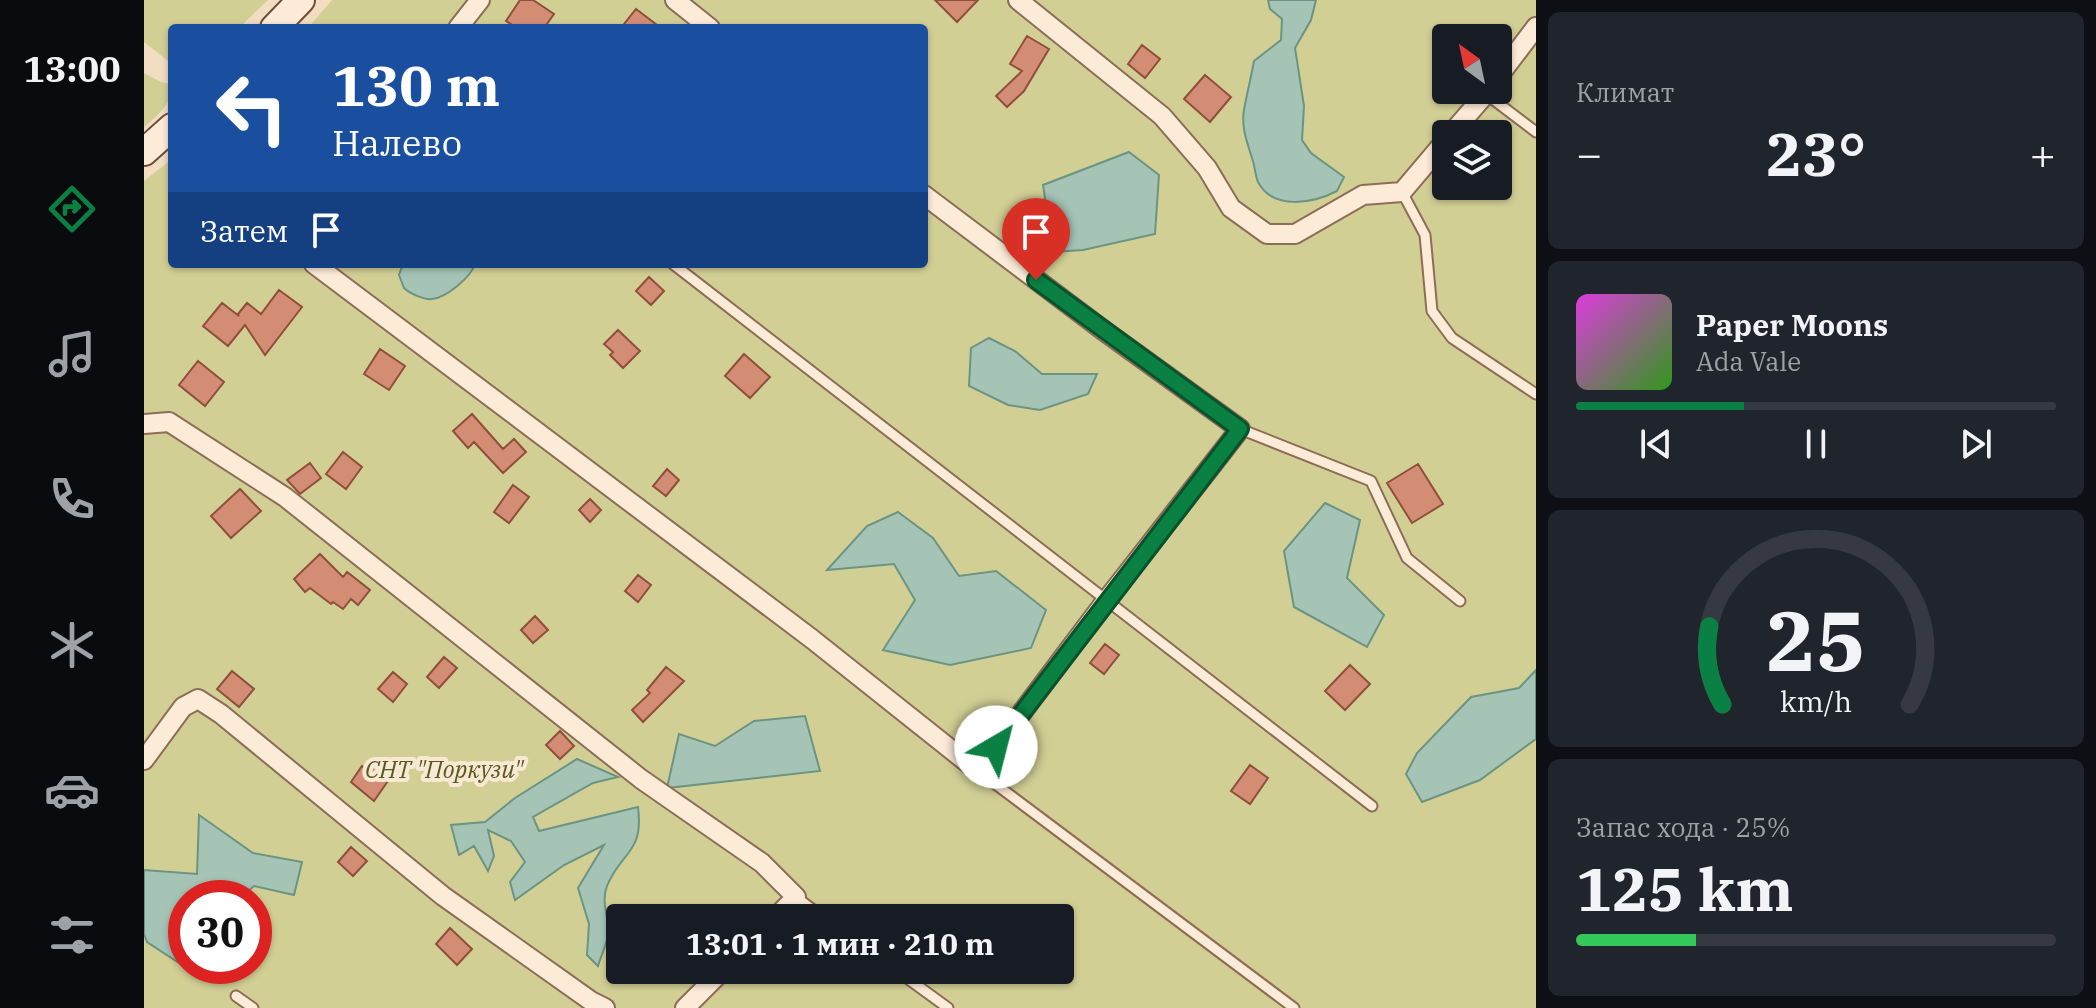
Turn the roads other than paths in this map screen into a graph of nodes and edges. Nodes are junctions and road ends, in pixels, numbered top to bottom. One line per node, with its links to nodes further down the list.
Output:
1 (301, 0): 5 (main road)
2 (480, 0): 6 (street)
3 (675, 0): 7 (street)
4 (1018, 0): 17 (street)
5 (278, 24)
6 (461, 24)
7 (705, 24)
8 (1536, 27): 9 (street)
9 (1512, 59)
10 (1477, 104): 12 (street)
11 (1502, 104): 14 (lane)
12 (1463, 120)
13 (168, 131): 15 (main road)
14 (1536, 132)
15 (144, 152)
16 (1432, 157): 17 (street)
17 (1402, 192): 21 (lane)
18 (928, 198): 23 (street)
19 (319, 268): 27 (street)
20 (678, 268): 25 (lane)
21 (1536, 394)
22 (144, 424): 29 (street)
23 (1240, 429): 24 (lane); 25 (street)
24 (1460, 601)
25 (1105, 602): 27 (street); 28 (lane)
26 (144, 760): 36 (street)
27 (978, 771): 39 (lane)
28 (1372, 806)
29 (796, 897): 30 (street); 31 (lane)
30 (789, 904)
31 (805, 904)
32 (709, 984): 37 (street)
33 (915, 984): 38 (lane)
34 (236, 996): 35 (lane)
35 (253, 1008)
36 (605, 1008)
37 (685, 1008)
38 (948, 1008)
39 (1294, 1008)

